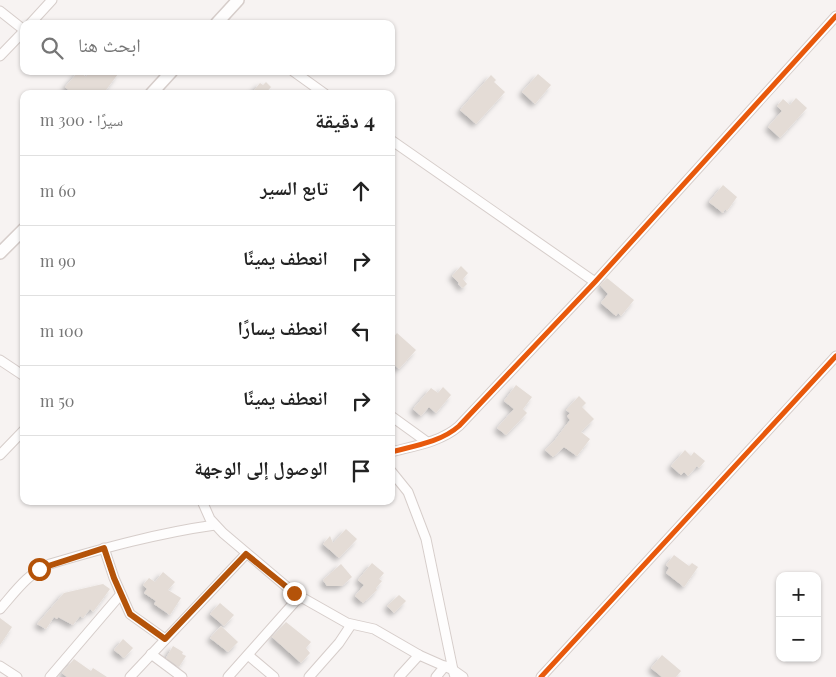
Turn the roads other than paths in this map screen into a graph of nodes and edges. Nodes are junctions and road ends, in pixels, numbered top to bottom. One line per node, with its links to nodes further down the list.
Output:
1 (52, 0): 5 (street)
2 (238, 0): 6 (street)
3 (0, 11): 7 (street)
4 (836, 16): 17 (street)
5 (34, 20)
6 (222, 20)
7 (20, 27)
8 (20, 34): 9 (street)
9 (0, 56)
10 (168, 75): 12 (street)
11 (299, 75): 13 (street)
12 (155, 90)
13 (319, 90)
14 (395, 143): 17 (street)
15 (20, 233): 16 (street)
16 (0, 254)
17 (594, 282): 23 (street)
18 (836, 356): 51 (street)
19 (0, 360): 20 (street)
20 (20, 373)
21 (395, 419): 23 (street)
22 (20, 434): 25 (street)
23 (427, 442): 24 (street)
24 (395, 451)
25 (0, 455)
26 (395, 476): 40 (street)
27 (204, 505): 28 (street)
28 (215, 525): 29 (street); 30 (street)
29 (104, 548): 31 (street); 33 (street)
30 (246, 554): 32 (street); 35 (street)
31 (121, 594): 35 (street); 42 (street)
32 (300, 596): 34 (street); 38 (street)
33 (0, 609)
34 (351, 624): 37 (street); 47 (street)
35 (165, 639): 36 (street)
36 (151, 654): 43 (street); 44 (street)
37 (420, 655): 40 (street); 48 (street)
38 (248, 656): 45 (street); 46 (street)
39 (0, 666): 41 (street)
40 (451, 671): 49 (street); 50 (street)
41 (17, 677)
42 (50, 677)
43 (130, 677)
44 (182, 677)
45 (228, 677)
46 (274, 677)
47 (310, 677)
48 (399, 677)
49 (436, 677)
50 (463, 677)
51 (541, 677)

